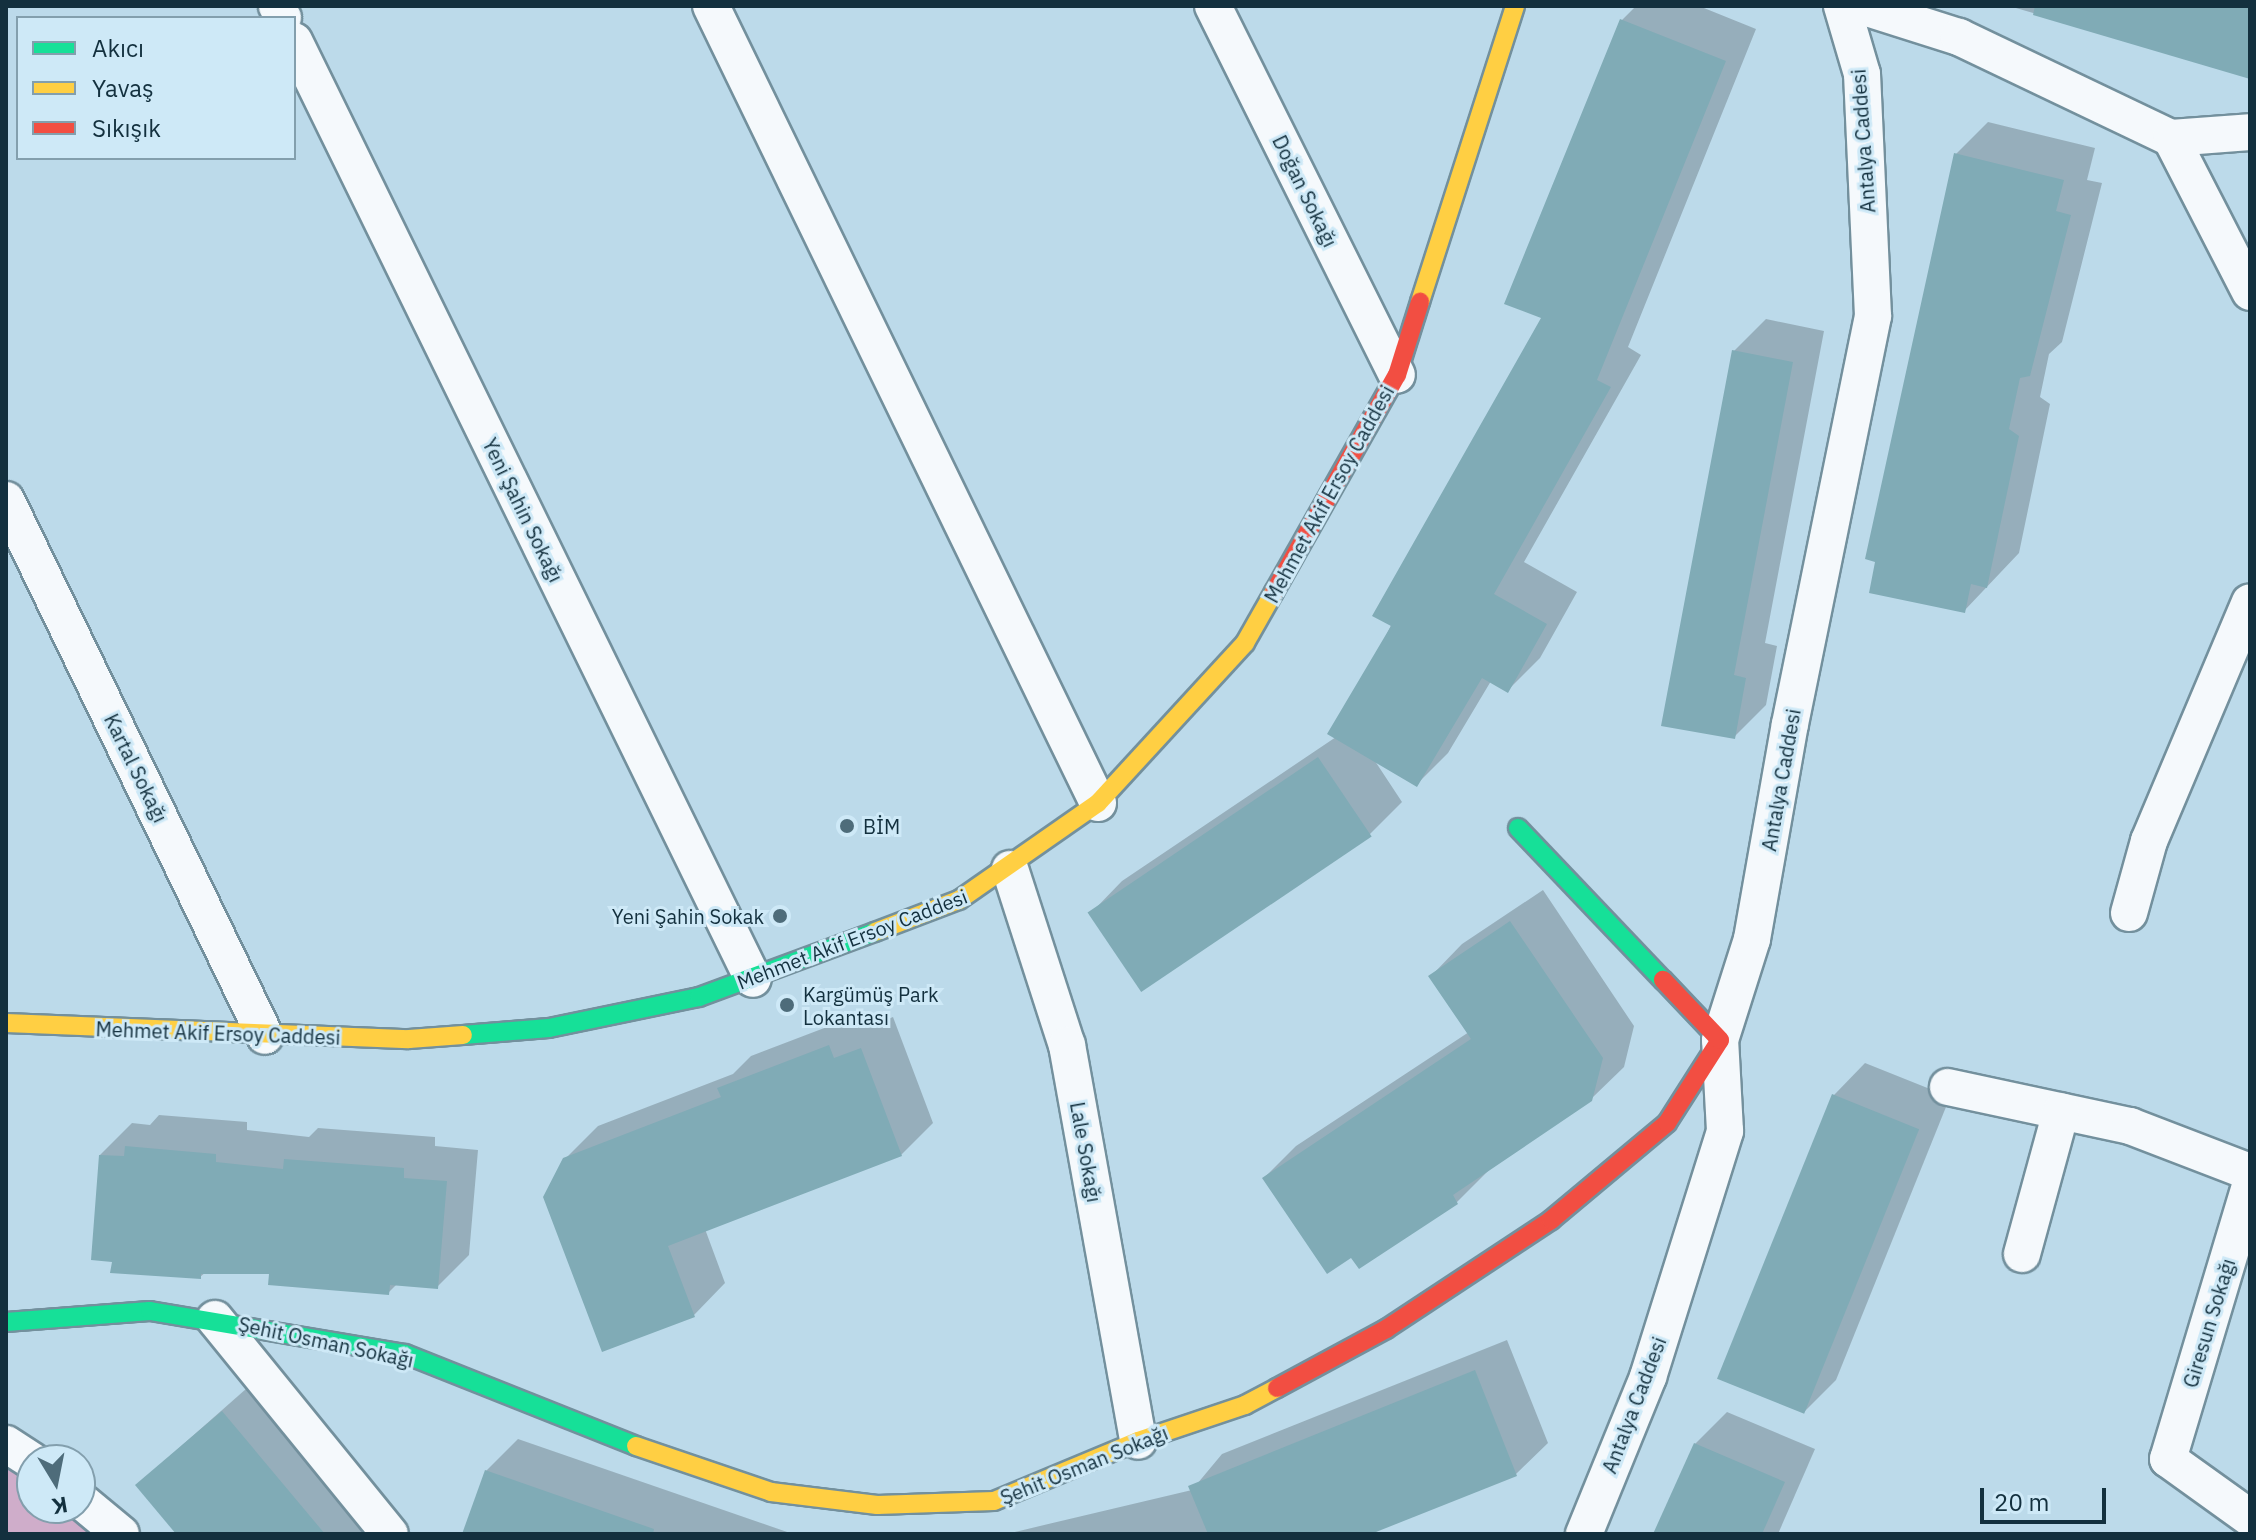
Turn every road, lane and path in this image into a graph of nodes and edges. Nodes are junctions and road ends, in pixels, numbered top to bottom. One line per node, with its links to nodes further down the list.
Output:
1 (711, 6): 13 (street)
2 (1213, 6): 10 (street, Doğan Sokağı)
3 (1515, 6): 10 (street, Mehmet Akif Ersoy Caddesi)
4 (1842, 6): 20 (street, Antalya Caddesi)
5 (1861, 6): 8 (street)
6 (296, 45): 17 (street, Yeni Şahin Sokağı)
7 (2250, 132): 8 (street)
8 (2171, 138): 9 (street)
9 (2250, 292)
10 (1397, 375): 13 (street, Mehmet Akif Ersoy Caddesi)
11 (6, 500): 19 (street, Kartal Sokağı)
12 (2250, 602): 16 (street)
13 (1098, 803): 15 (street, Mehmet Akif Ersoy Caddesi)
14 (1518, 828): 20 (street)
15 (1010, 869): 17 (street, Mehmet Akif Ersoy Caddesi); 28 (street, Lale Sokağı)
16 (2129, 913)
17 (753, 979): 19 (street, Mehmet Akif Ersoy Caddesi)
18 (6, 1023): 19 (street, Mehmet Akif Ersoy Caddesi)
19 (265, 1036)
20 (1720, 1040): 28 (street, Şehit Osman Sokağı); 33 (street, Antalya Caddesi)
21 (1948, 1087): 22 (street)
22 (2061, 1111): 23 (street); 25 (street)
23 (2250, 1172)
24 (2250, 1186): 30 (street, Giresun Sokağı)
25 (2022, 1254)
26 (215, 1319): 27 (street, Şehit Osman Sokağı); 28 (street, Şehit Osman Sokağı); 32 (street)
27 (6, 1322)
28 (1138, 1441)
29 (96, 1513): 31 (street)
30 (2250, 1518)
31 (121, 1534)
32 (390, 1534)
33 (1584, 1534)

